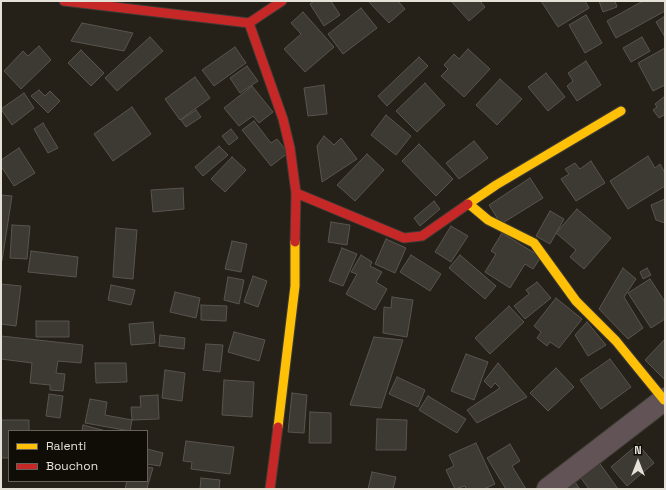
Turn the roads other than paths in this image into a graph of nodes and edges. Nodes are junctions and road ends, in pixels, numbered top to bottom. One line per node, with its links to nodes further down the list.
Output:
1 (64, 1): 3 (street)
2 (282, 1): 3 (street)
3 (249, 23): 5 (street)
4 (621, 112): 6 (street)
5 (296, 192): 6 (street); 8 (street)
6 (469, 204): 7 (street)
7 (664, 400): 9 (street)
8 (270, 489)
9 (548, 489)

